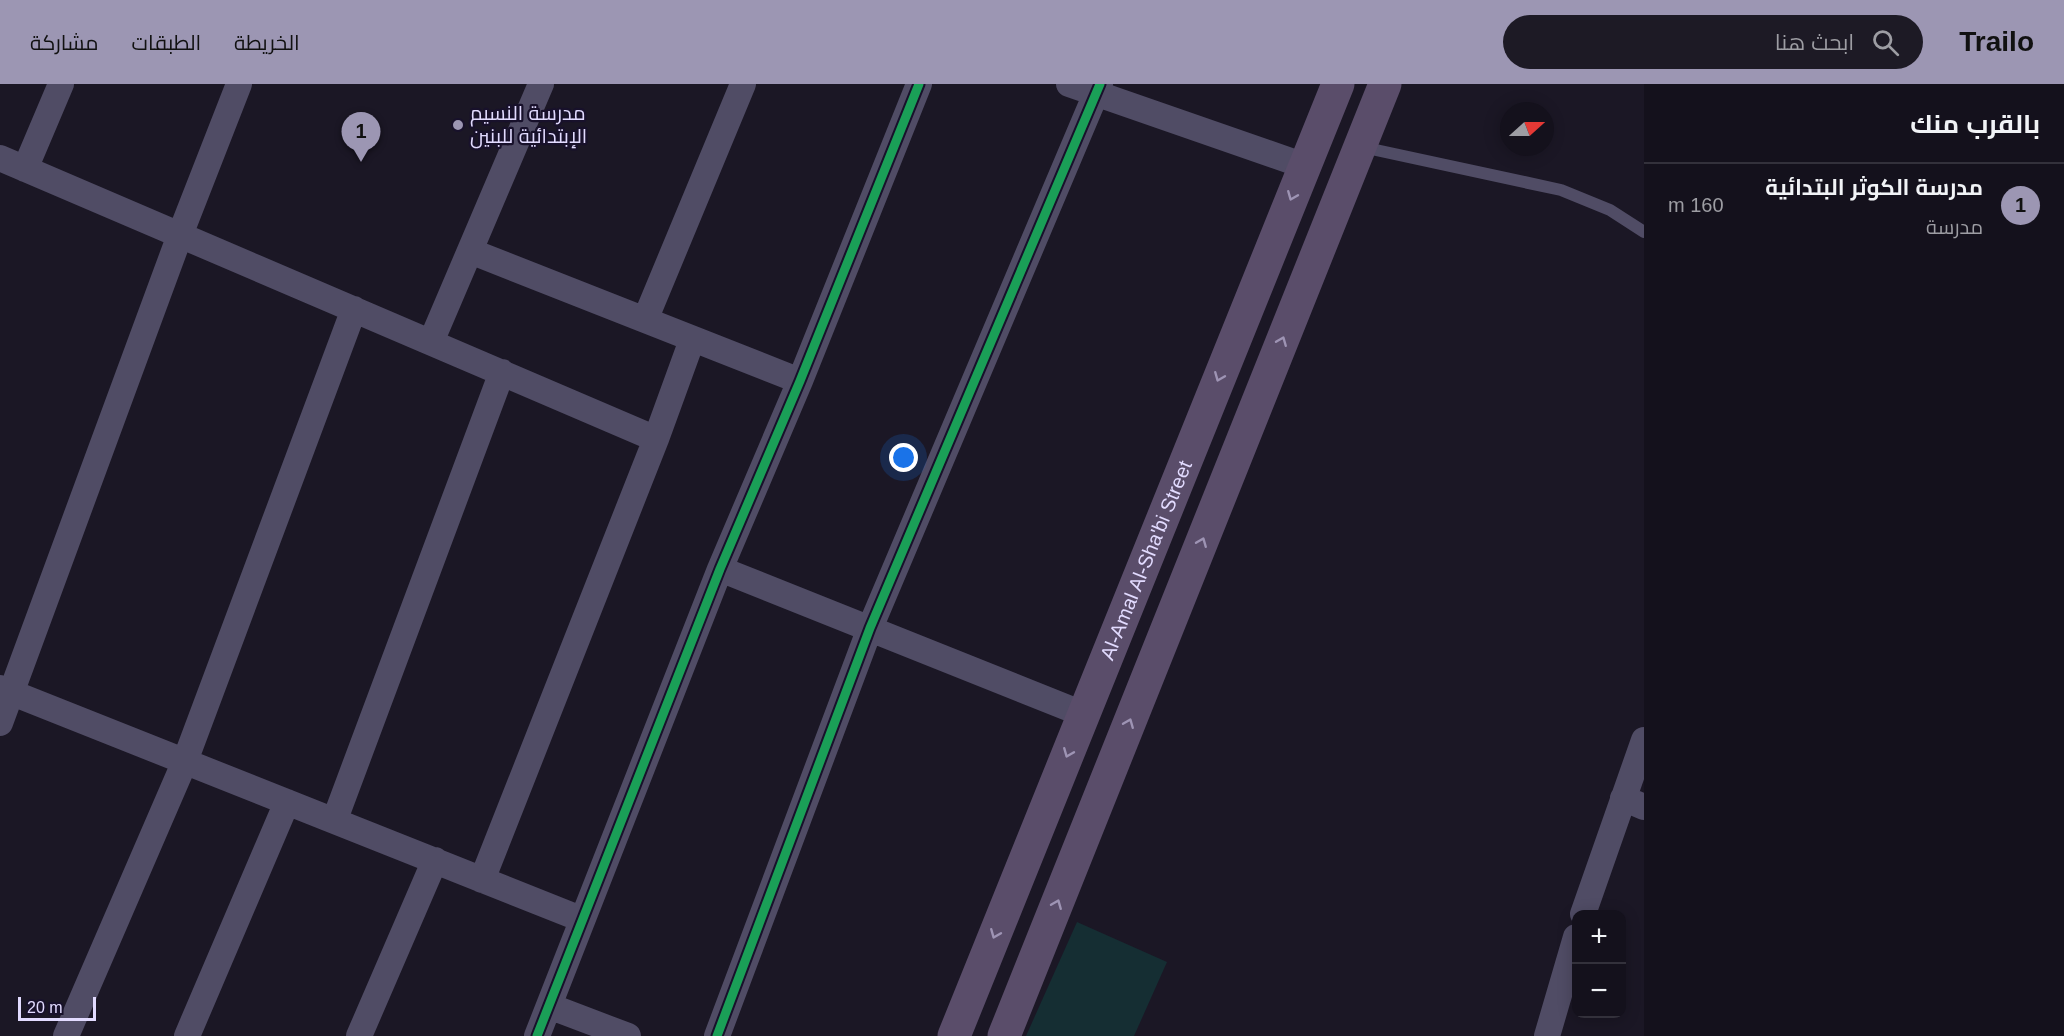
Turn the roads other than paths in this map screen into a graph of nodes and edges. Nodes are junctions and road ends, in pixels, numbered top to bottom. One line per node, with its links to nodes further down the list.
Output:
1 (61, 84): 13 (street)
2 (239, 84): 15 (street)
3 (541, 84): 16 (street)
4 (743, 84): 18 (street)
5 (919, 84): 22 (street)
6 (1069, 84): 9 (street)
7 (1338, 84): 12 (main road, Al-Amal Al-Sha'bi Street)
8 (1385, 84): 10 (main road)
9 (1098, 89): 12 (street); 25 (street)
10 (1360, 146): 14 (lane); 47 (main road, one-way to 10)
11 (0, 158): 13 (street)
12 (1305, 166): 27 (main road, Al-Amal Al-Sha'bi Street, one-way to 27)
13 (25, 169): 15 (street)
14 (1644, 232)
15 (180, 235): 17 (street); 26 (street)
16 (470, 251): 18 (street); 20 (street)
17 (354, 309): 20 (street); 30 (street)
18 (645, 320): 19 (street)
19 (692, 340): 22 (street); 23 (street)
20 (431, 342): 21 (street)
21 (502, 372): 23 (street); 33 (street)
22 (800, 381): 24 (street)
23 (656, 439): 35 (street)
24 (720, 569): 25 (street); 37 (street)
25 (870, 628): 27 (street); 45 (street)
26 (6, 690): 28 (street); 30 (street)
27 (1083, 714): 46 (main road, Al-Amal Al-Sha'bi Street, one-way to 46)
28 (0, 723)
29 (1644, 740): 32 (street)
30 (185, 761): 31 (street); 40 (street)
31 (287, 802): 33 (street); 41 (street)
32 (1634, 802): 36 (street)
33 (335, 819): 34 (street)
34 (435, 860): 35 (street); 42 (street)
35 (482, 880): 37 (street)
36 (1585, 910)
37 (581, 919): 39 (street)
38 (1572, 951): 48 (street)
39 (549, 1006): 43 (street); 44 (street)
40 (66, 1036)
41 (187, 1036)
42 (359, 1036)
43 (537, 1036)
44 (628, 1036)
45 (717, 1036)
46 (954, 1036)
47 (1004, 1036)
48 (1547, 1036)

